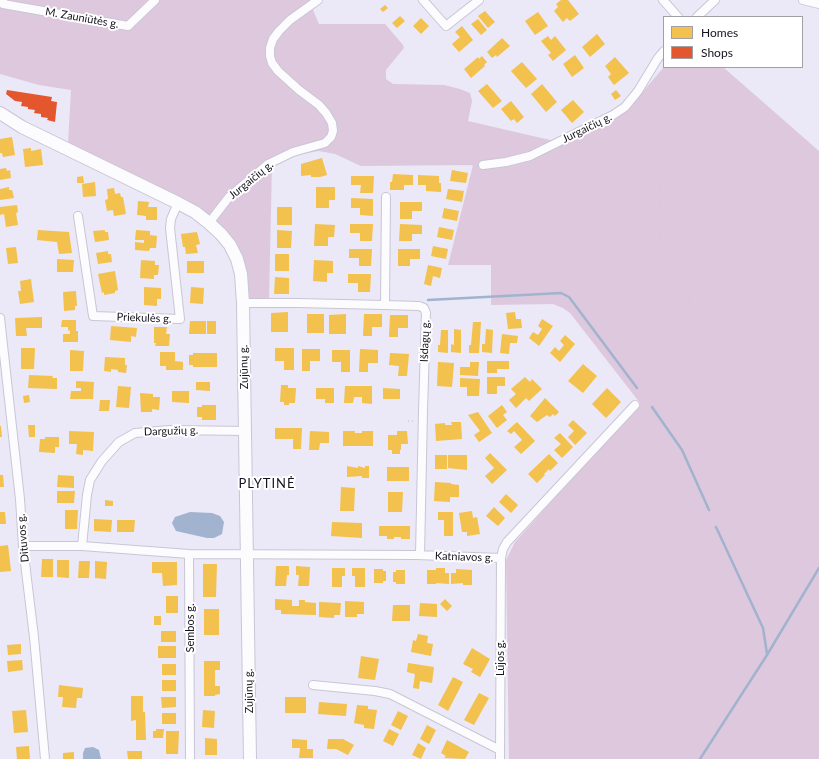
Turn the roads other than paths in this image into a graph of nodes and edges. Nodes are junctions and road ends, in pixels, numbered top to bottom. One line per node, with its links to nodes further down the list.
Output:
1 (3, 0): 2 (street, M. Zauniūtės g.)
2 (155, 0)
3 (318, 0): 18 (street, Jurgaičių g.)
4 (423, 0): 5 (street)
5 (479, 0)
6 (664, 0): 10 (street)
7 (715, 0): 11 (street)
8 (803, 0): 9 (street)
9 (819, 4)
10 (677, 16)
11 (698, 16)
12 (663, 52): 14 (street, Jurgaičių g.)
13 (0, 113): 16 (main road, Zujūnų g.)
14 (483, 165)
15 (386, 197): 20 (street)
16 (178, 203): 17 (street, Priekulės g.); 18 (main road, Zujūnų g.)
17 (78, 216)
18 (209, 223): 19 (main road, Zujūnų g.)
19 (243, 303): 20 (street, Išdagų g.); 23 (main road, Zujūnų g.)
20 (386, 305): 28 (street, Išdagų g.)
21 (0, 318): 24 (street, Dituvos g.)
22 (635, 405): 29 (street, Katniavos g.)
23 (246, 431): 25 (street, Dargužių g.); 26 (main road, Zujūnų g.)
24 (23, 546): 25 (street); 32 (street, Dituvos g.)
25 (82, 546): 27 (street)
26 (247, 553): 27 (street); 28 (street, Katniavos g.); 34 (main road, Zujūnų g.)
27 (190, 554): 33 (street, Sembos g.)
28 (420, 555): 29 (street, Katniavos g.)
29 (501, 558): 31 (street, Lūjos g.)
30 (313, 685): 31 (street)
31 (500, 750): 35 (street, Lūjos g.)
32 (45, 759)
33 (190, 759)
34 (250, 759)
35 (500, 759)

